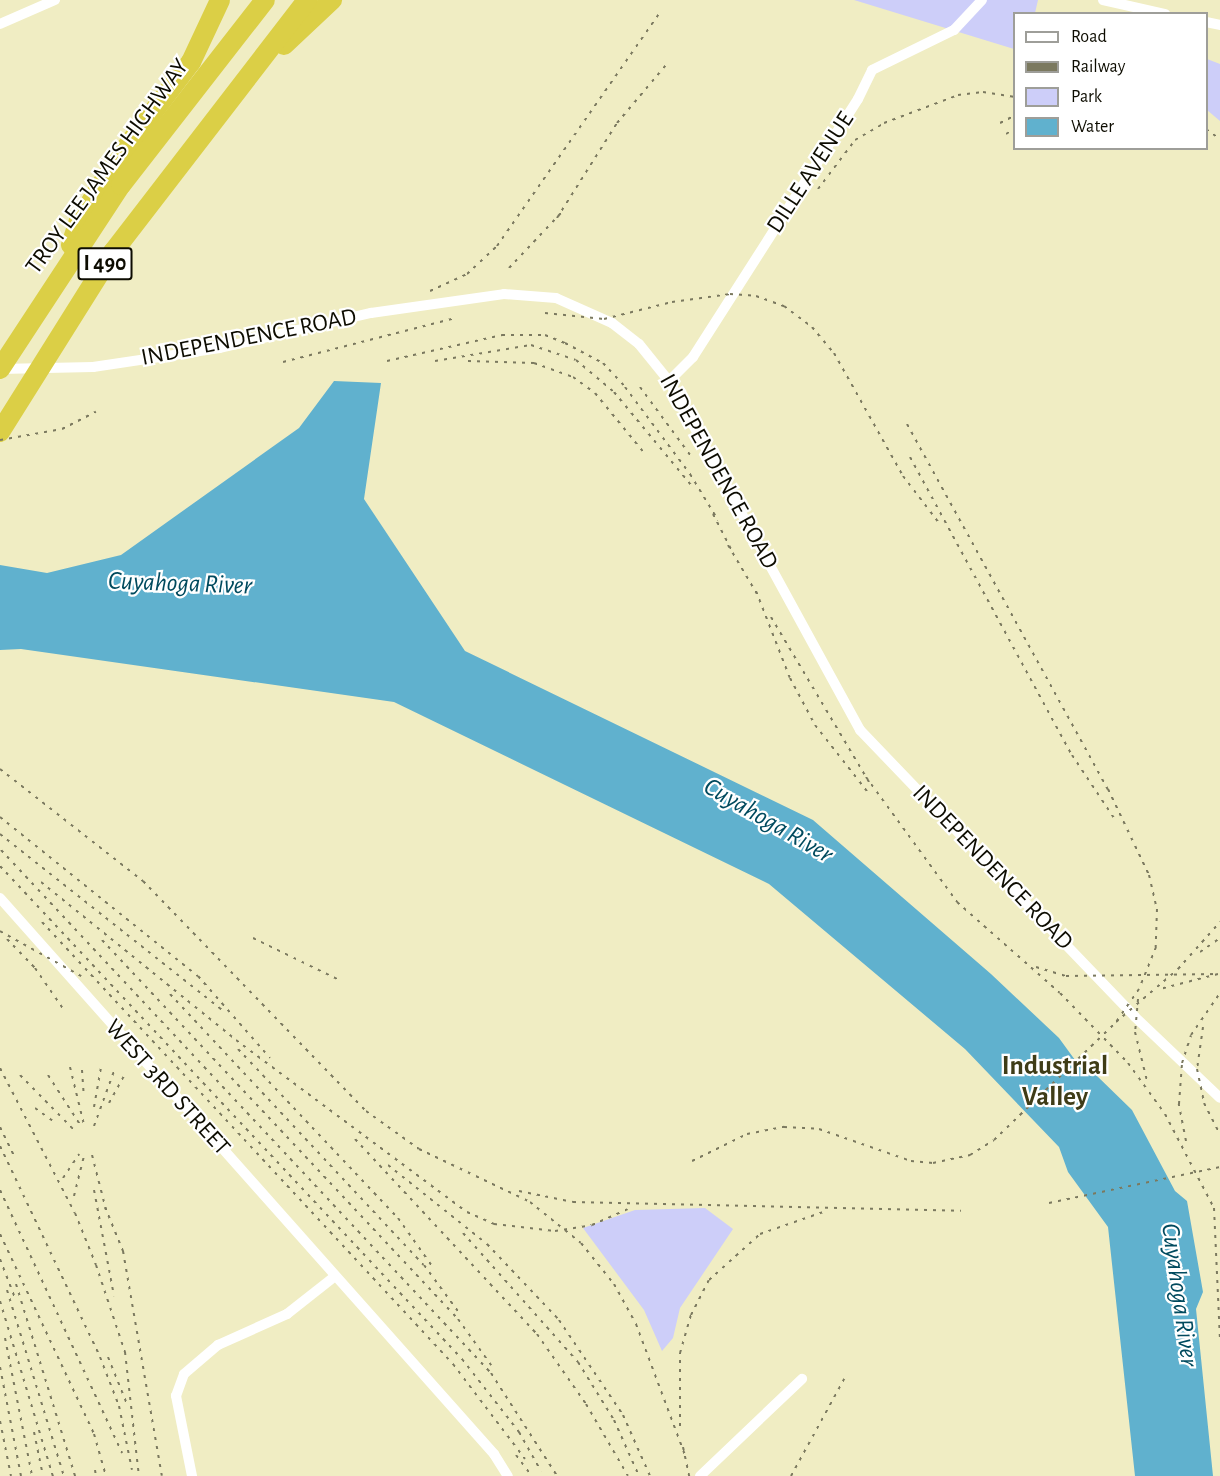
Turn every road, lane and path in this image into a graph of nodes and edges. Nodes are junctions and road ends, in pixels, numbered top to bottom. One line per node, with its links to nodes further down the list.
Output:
1 (55, 0): 9 (street)
2 (220, 0): 11 (highway)
3 (264, 0): 11 (highway, TROY LEE JAMES HIGHWAY / I 490)
4 (307, 0): 10 (highway, I 490)
5 (332, 0): 10 (highway)
6 (982, 0): 13 (street, DILLE AVENUE)
7 (1103, 0): 8 (street)
8 (1156, 12)
9 (0, 24)
10 (223, 106): 14 (highway, I 490)
11 (60, 273): 12 (highway, TROY LEE JAMES HIGHWAY / I 490)
12 (0, 369): 13 (street, INDEPENDENCE ROAD)
13 (669, 381): 16 (street, INDEPENDENCE ROAD)
14 (0, 432)
15 (0, 898): 17 (street, WEST 3RD STREET)
16 (1220, 1098)
17 (334, 1276): 19 (street); 20 (street, WEST 3RD STREET)
18 (802, 1379): 21 (street)
19 (192, 1476)
20 (508, 1476)
21 (700, 1476)

